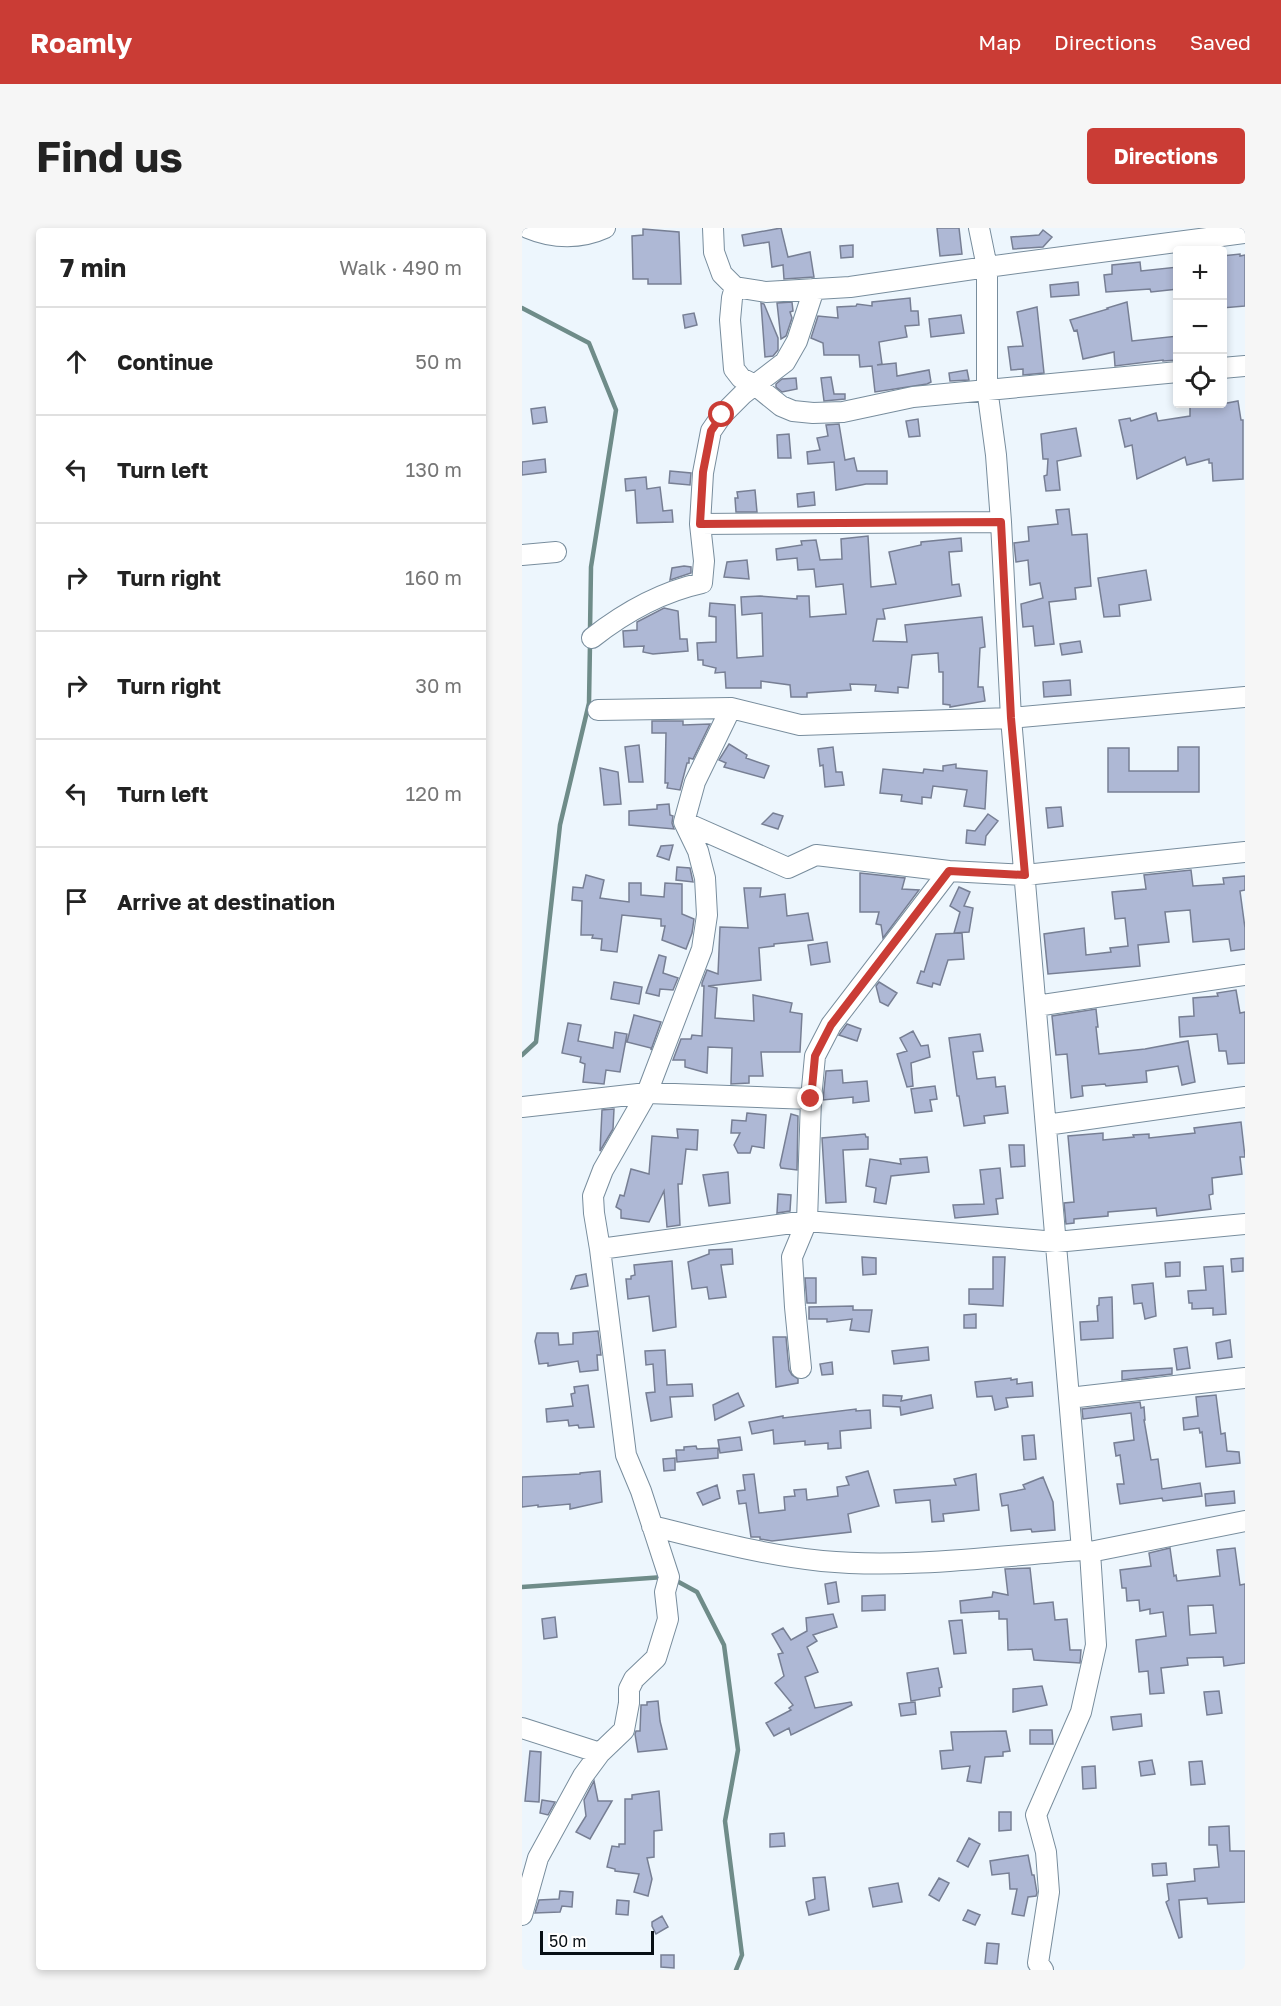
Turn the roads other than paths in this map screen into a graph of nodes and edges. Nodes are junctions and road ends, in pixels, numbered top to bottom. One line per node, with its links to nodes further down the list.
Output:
1 (528, 228): 2 (street)
2 (605, 228)
3 (713, 228): 7 (street)
4 (979, 228): 6 (street)
5 (1245, 233): 6 (street)
6 (987, 267): 8 (street); 13 (street)
7 (735, 287): 8 (street); 12 (street)
8 (814, 289): 12 (street)
9 (1245, 366): 10 (street)
10 (1227, 368)
11 (1173, 372): 13 (street)
12 (755, 385): 13 (street); 15 (street)
13 (987, 388): 14 (street)
14 (1001, 522): 15 (street); 22 (street)
15 (700, 524): 18 (street)
16 (556, 552): 17 (street)
17 (522, 555)
18 (592, 638)
19 (1245, 697): 22 (street)
20 (731, 708): 21 (street); 22 (street); 23 (street)
21 (598, 710)
22 (1011, 718): 26 (street)
23 (684, 822): 25 (street); 29 (street)
24 (1245, 852): 26 (street)
25 (949, 871): 26 (street); 31 (street)
26 (1025, 875): 28 (street)
27 (1245, 975): 28 (street)
28 (1036, 1006): 33 (street)
29 (647, 1093): 31 (street); 32 (street); 37 (street)
30 (1245, 1097): 33 (street)
31 (811, 1099): 34 (street)
32 (522, 1107)
33 (1046, 1125): 36 (street)
34 (807, 1221): 36 (street); 37 (street); 38 (street)
35 (1245, 1224): 36 (street)
36 (1056, 1242): 40 (street)
37 (600, 1250): 42 (street)
38 (801, 1368)
39 (1245, 1378): 40 (street)
40 (1070, 1398): 43 (street)
41 (1245, 1521): 43 (street)
42 (652, 1526): 43 (street); 45 (street)
43 (1086, 1551): 47 (street)
44 (522, 1728): 45 (street)
45 (600, 1753): 46 (street)
46 (522, 1915)
47 (1043, 1970)

